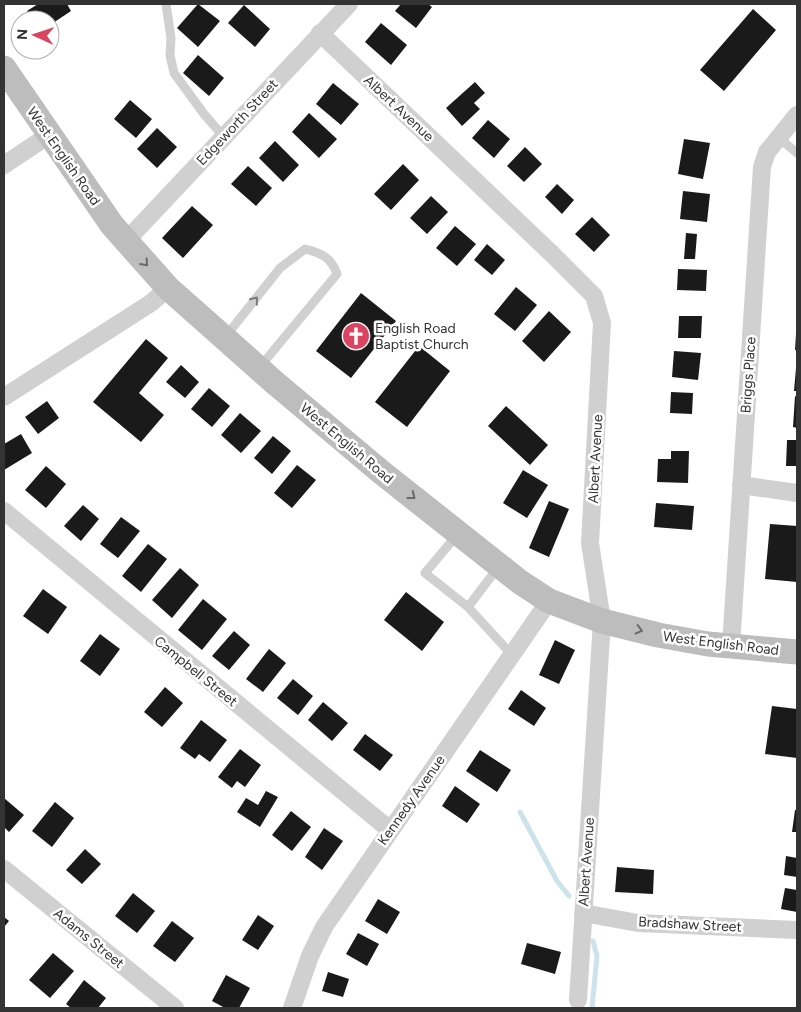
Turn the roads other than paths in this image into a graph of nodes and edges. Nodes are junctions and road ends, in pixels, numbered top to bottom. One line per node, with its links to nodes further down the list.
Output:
1 (166, 4): 7 (lane)
2 (349, 4): 3 (street, Edgeworth Street)
3 (320, 34): 7 (street, Edgeworth Street); 23 (street, Albert Avenue)
4 (4, 68): 6 (main road, West English Road)
5 (797, 115): 8 (street, Briggs Place)
6 (49, 135): 10 (street); 11 (main road, West English Road)
7 (224, 136): 11 (street, Edgeworth Street)
8 (779, 138): 9 (lane); 16 (street, Briggs Place)
9 (797, 153)
10 (4, 165)
11 (126, 241): 12 (main road, West English Road, one-way to 12)
12 (168, 288): 13 (main road, West English Road); 15 (street)
13 (224, 338): 14 (main road, West English Road); 14 (lane, one-way to 14)
14 (259, 369): 19 (main road, West English Road, one-way to 19)
15 (4, 397)
16 (741, 486): 17 (street); 24 (street, Briggs Place)
17 (797, 493)
18 (4, 511): 27 (street, Campbell Street)
19 (458, 533): 20 (main road, West English Road); 22 (lane)
20 (500, 566): 21 (main road, West English Road); 22 (lane)
21 (550, 601): 23 (main road, West English Road); 26 (street, Kennedy Avenue)
22 (468, 607): 26 (lane)
23 (602, 621): 24 (main road, West English Road, one-way to 24); 29 (street, Albert Avenue)
24 (731, 646): 25 (main road, West English Road)
25 (797, 652)
26 (512, 655): 27 (street, Kennedy Avenue)
27 (390, 830): 33 (street, Kennedy Avenue)
28 (4, 868): 32 (street, Adams Street)
29 (583, 913): 30 (street, Bradshaw Street); 31 (street, Albert Avenue)
30 (797, 930)
31 (578, 1000)
32 (175, 1008)
33 (292, 1008)

